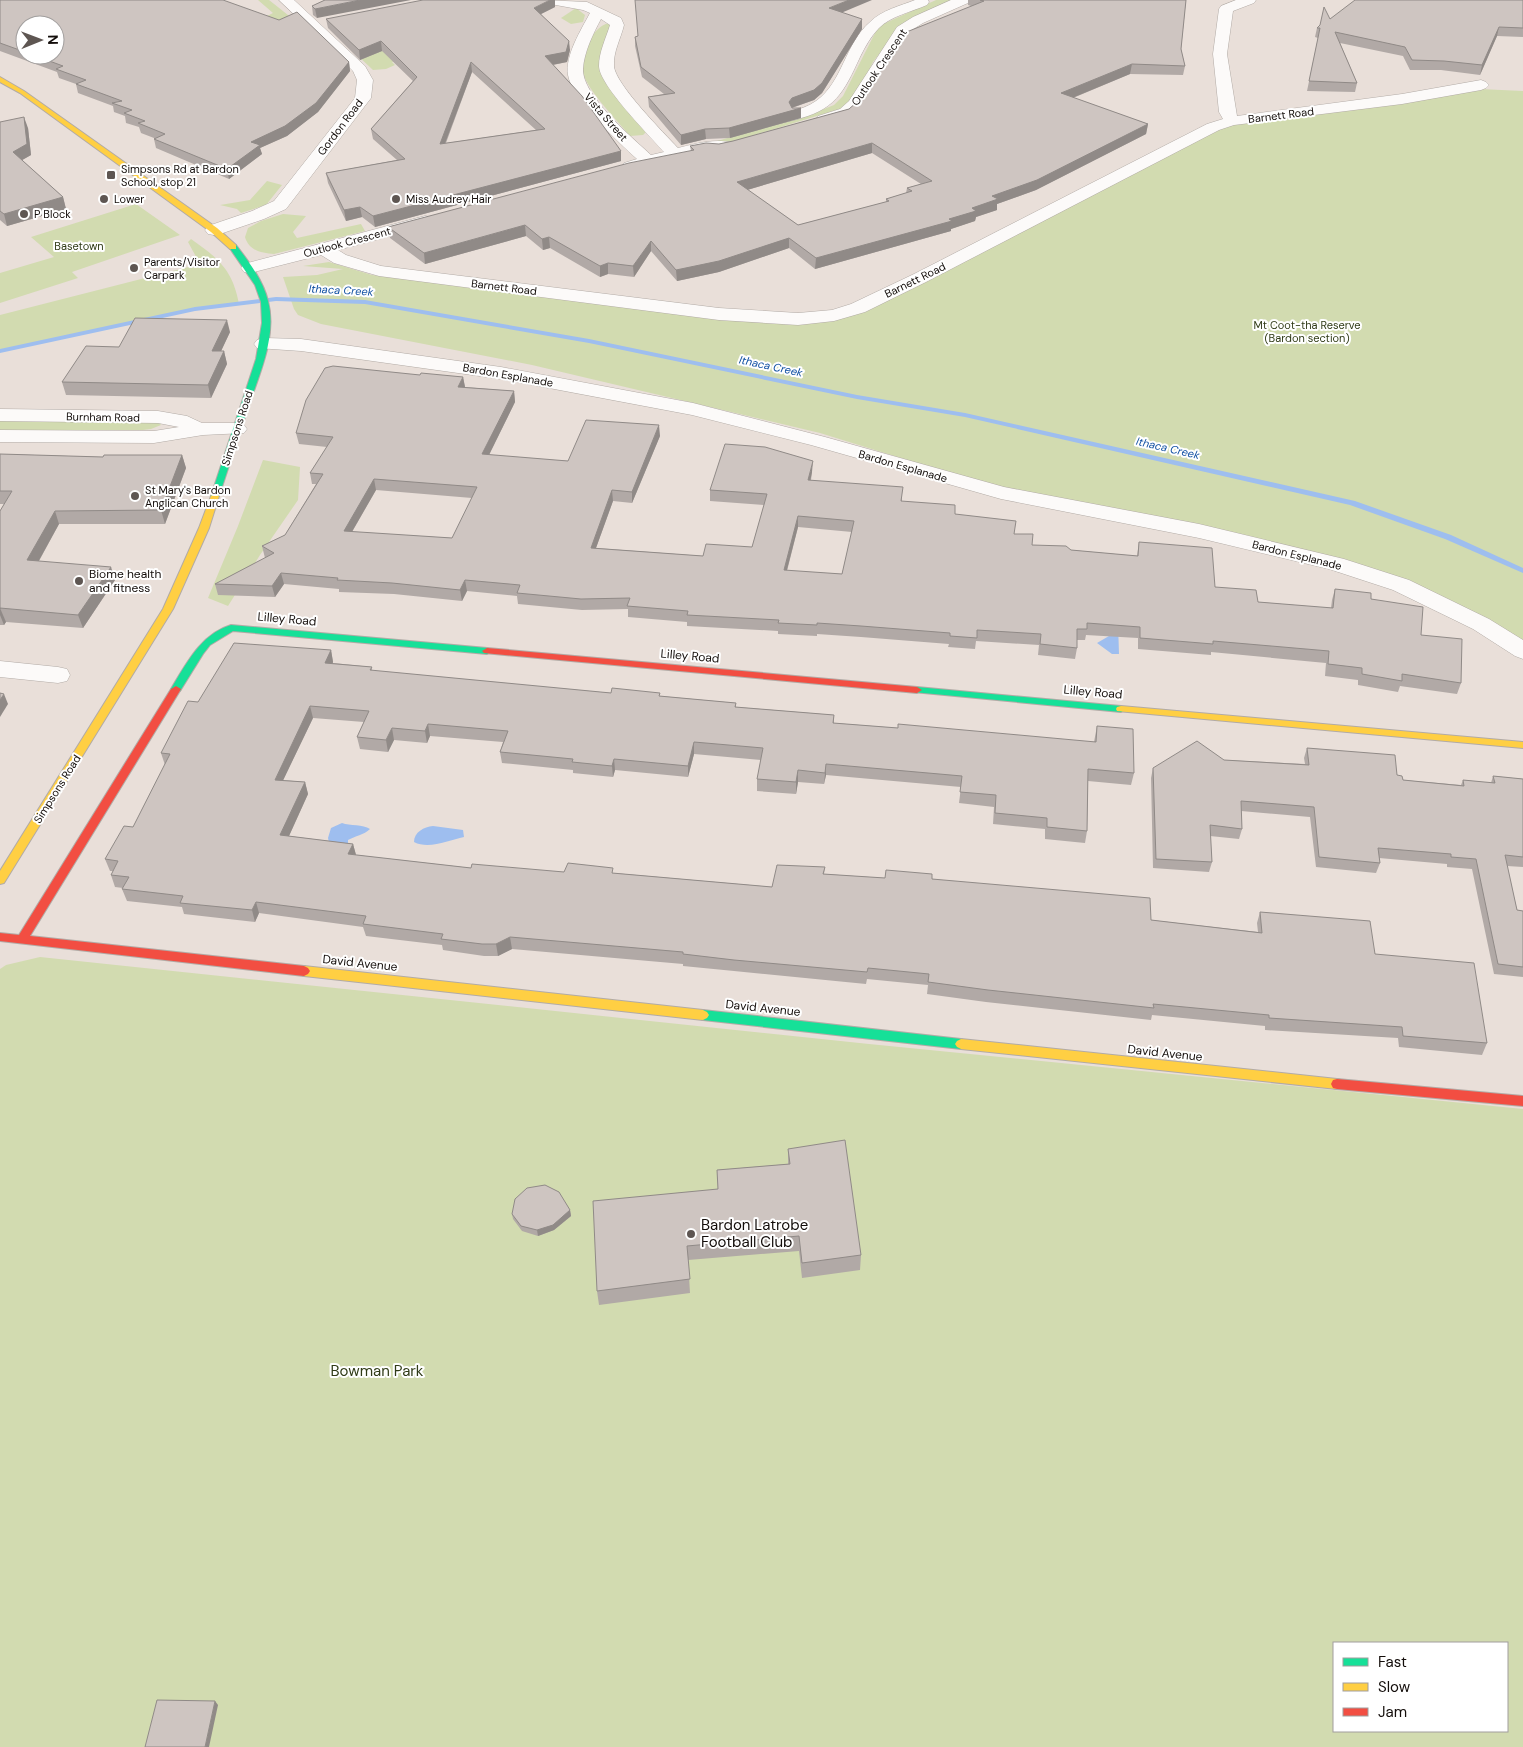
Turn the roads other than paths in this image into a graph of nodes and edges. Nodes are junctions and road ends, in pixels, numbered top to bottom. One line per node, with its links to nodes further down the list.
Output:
1 (286, 0): 8 (street, Gordon Road)
2 (550, 0): 6 (street)
3 (926, 0): 4 (street, Outlook Crescent)
4 (964, 0)
5 (1249, 0): 11 (street)
6 (598, 11): 13 (street); 14 (street, Vista Street)
7 (332, 22): 8 (street)
8 (314, 25): 17 (street, Gordon Road)
9 (0, 79): 17 (street, Simpsons Road)
10 (1481, 85): 11 (street, Barnett Road)
11 (1232, 121): 18 (street, Barnett Road)
12 (737, 136): 13 (street)
13 (674, 154): 14 (street)
14 (648, 161): 15 (street)
15 (618, 170)
16 (440, 217): 18 (street, Outlook Crescent)
17 (214, 230): 19 (street, Simpsons Road)
18 (324, 249): 19 (street, Outlook Crescent)
19 (250, 268): 20 (street, Simpsons Road)
20 (264, 344): 23 (street, Simpsons Road); 25 (street, Bardon Esplanade)
21 (0, 415): 22 (street, Burnham Road)
22 (203, 429): 23 (street, Burnham Road); 24 (street, Burnham Road)
23 (237, 430): 29 (street, Simpsons Road)
24 (0, 436)
25 (1523, 651)
26 (0, 670): 27 (street)
27 (58, 675)
28 (1523, 745): 31 (street, Lilley Road)
29 (0, 880)
30 (0, 937): 31 (street, David Avenue)
31 (22, 939): 32 (street, David Avenue)
32 (1523, 1101)

